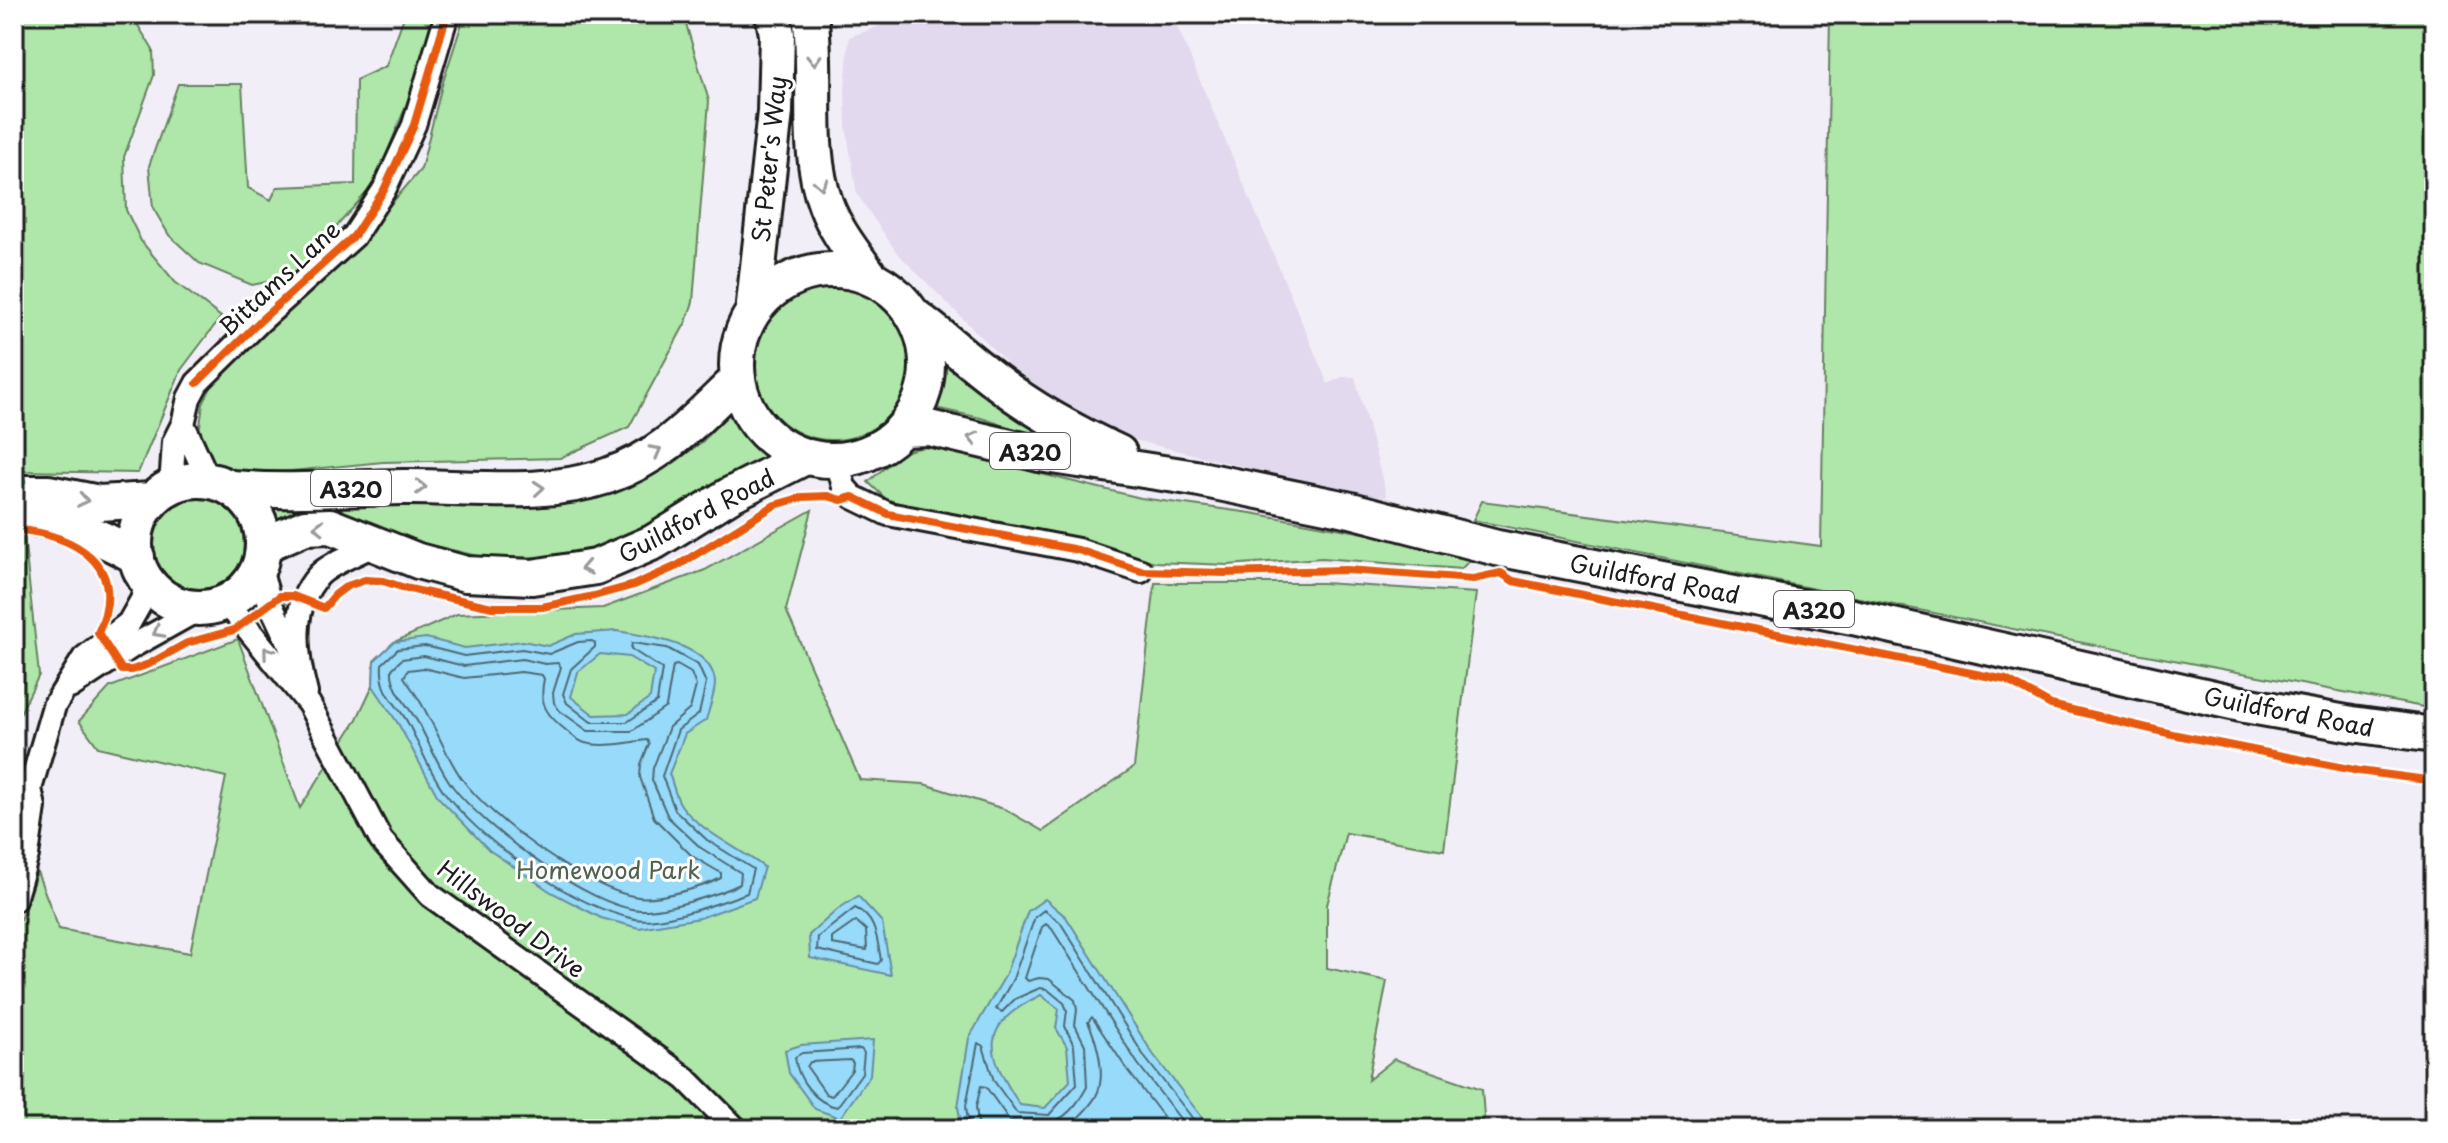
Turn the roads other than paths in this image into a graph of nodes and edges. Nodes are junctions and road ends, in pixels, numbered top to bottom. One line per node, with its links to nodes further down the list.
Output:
1 (447, 14): 8 (street, Bittams Lane)
2 (773, 14): 5 (main road, St Peter's Way)
3 (810, 14): 4 (main road, St Peter's Way / A320, one-way to 4)
4 (872, 279): 5 (main road, A320); 6 (main road, A320)
5 (754, 304): 7 (main road)
6 (913, 315): 9 (main road, A320); 11 (main road, Guildford Road / A320)
7 (738, 379): 10 (main road); 12 (main road, A320, one-way to 7)
8 (183, 424): 12 (street); 14 (street, Bittams Lane)
9 (902, 429): 10 (main road, A320); 11 (main road, Guildford Road / A320, one-way to 9)
10 (821, 458): 16 (main road, Guildford Road / A320, one-way to 16); 19 (street)
11 (1160, 471): 24 (main road, Guildford Road / A320)
12 (220, 485): 14 (main road, A320); 17 (main road)
13 (14, 493): 14 (main road, A320, one-way to 14)
14 (161, 494): 18 (main road)
15 (14, 515): 18 (main road)
16 (373, 545): 17 (main road, Guildford Road / A320, one-way to 17); 21 (street, Hillswood Drive)
17 (261, 556): 20 (main road, A320); 21 (street, Hillswood Drive)
18 (142, 569): 20 (main road); 22 (street)
19 (1141, 571)
20 (214, 605): 22 (street, one-way to 22); 23 (street, Hillswood Drive, one-way to 20)
21 (298, 661): 23 (street, Hillswood Drive)
22 (66, 690): 25 (street)
23 (309, 704): 27 (street, Hillswood Drive)
24 (2434, 735)
25 (22, 790): 26 (street)
26 (14, 900)
27 (736, 1129)

